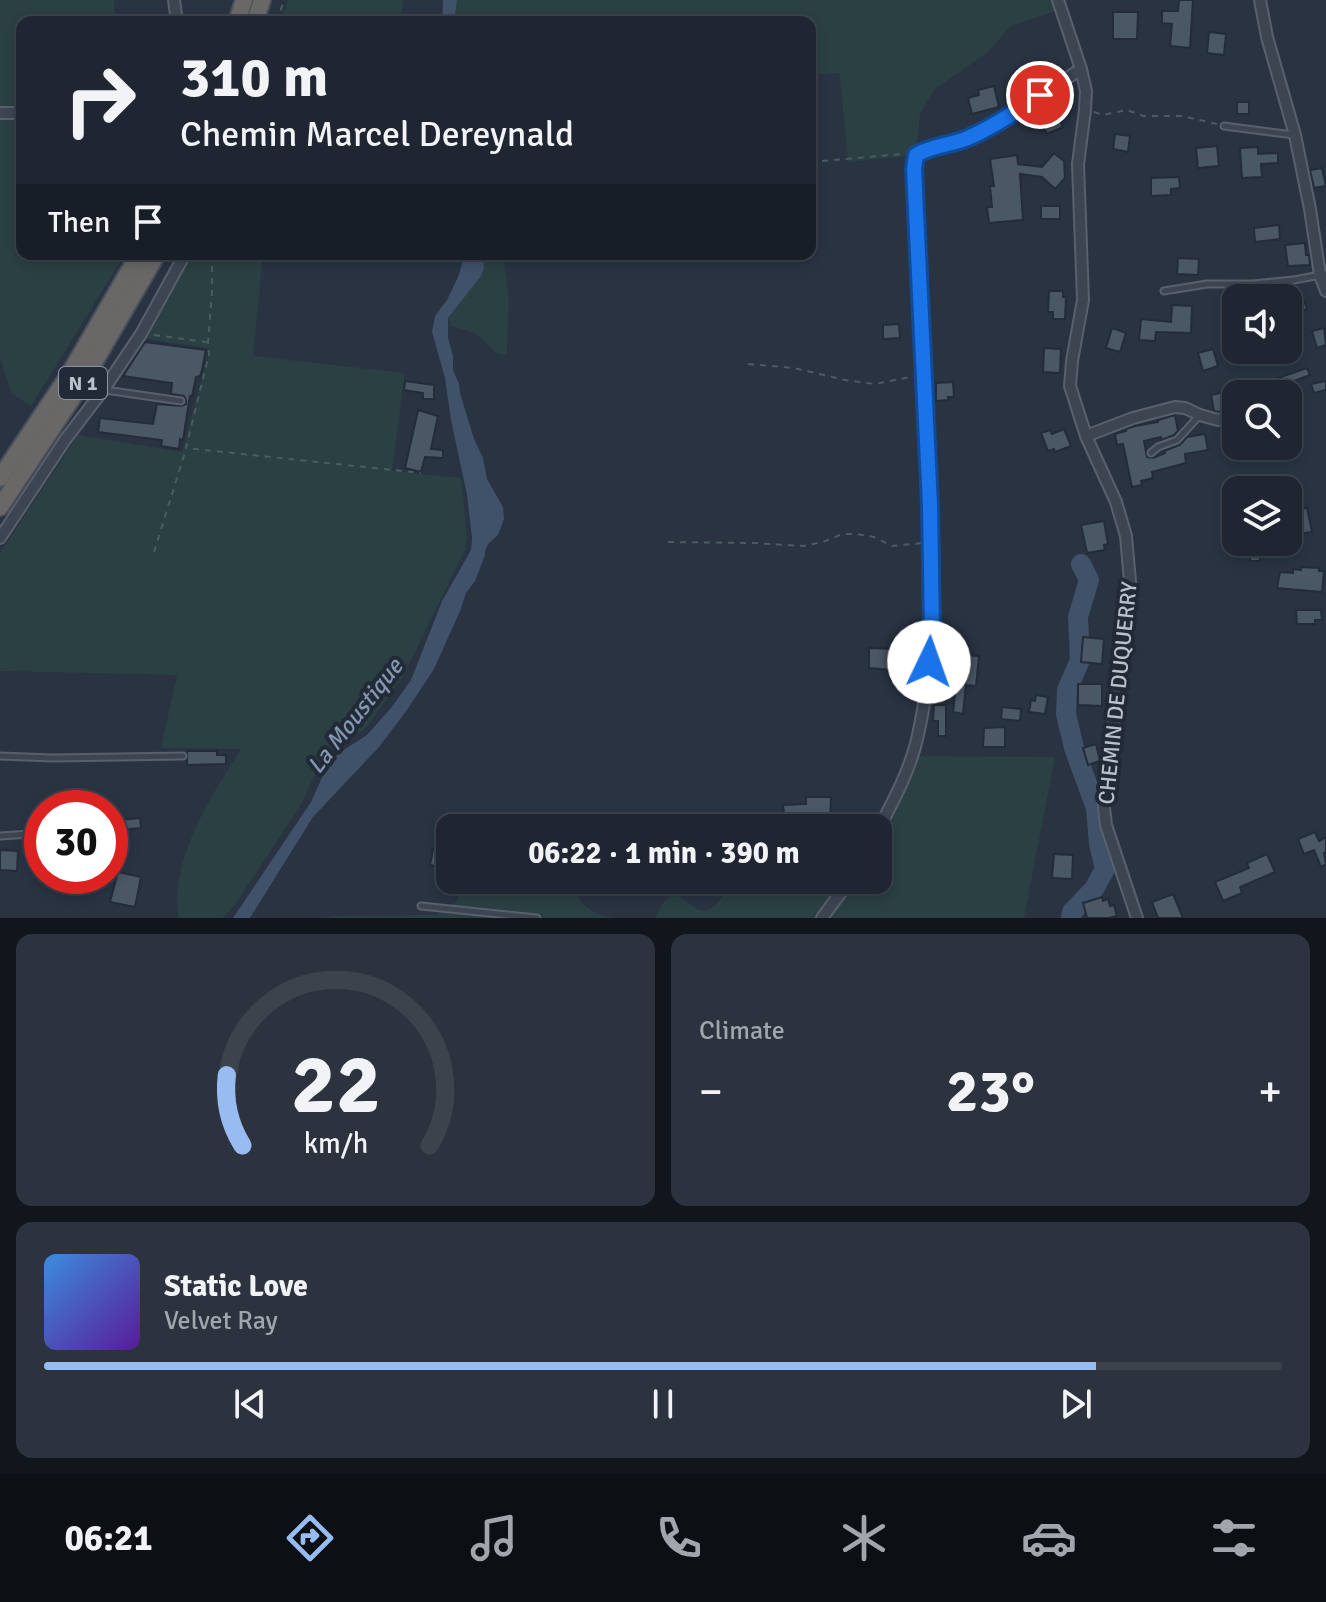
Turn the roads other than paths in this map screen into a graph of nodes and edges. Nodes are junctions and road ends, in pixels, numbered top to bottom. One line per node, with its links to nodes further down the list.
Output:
1 (1058, 0): 3 (street, CHEMIN DE DUQUERRY)
2 (1260, 0): 5 (street)
3 (1081, 69): 16 (street, CHEMIN DE DUQUERRY); 23 (street)
4 (1224, 126): 5 (lane)
5 (1295, 135): 9 (street)
6 (136, 260): 18 (highway, N 1)
7 (154, 260): 19 (highway, N 1)
8 (182, 260): 12 (street)
9 (1323, 274): 10 (lane); 11 (street)
10 (1164, 291)
11 (1326, 291)
12 (104, 389): 13 (lane); 20 (street)
13 (181, 401)
14 (1200, 415): 15 (street); 16 (street); 17 (lane)
15 (1222, 419)
16 (1086, 436): 30 (street, CHEMIN DE DUQUERRY)
17 (1151, 453)
18 (0, 478)
19 (0, 507)
20 (0, 538)
21 (0, 756): 22 (lane)
22 (183, 756)
23 (886, 814)
24 (24, 834): 25 (lane)
25 (0, 836)
26 (840, 894): 29 (street)
27 (421, 906): 28 (lane)
28 (537, 918)
29 (822, 918)
30 (1137, 918)

